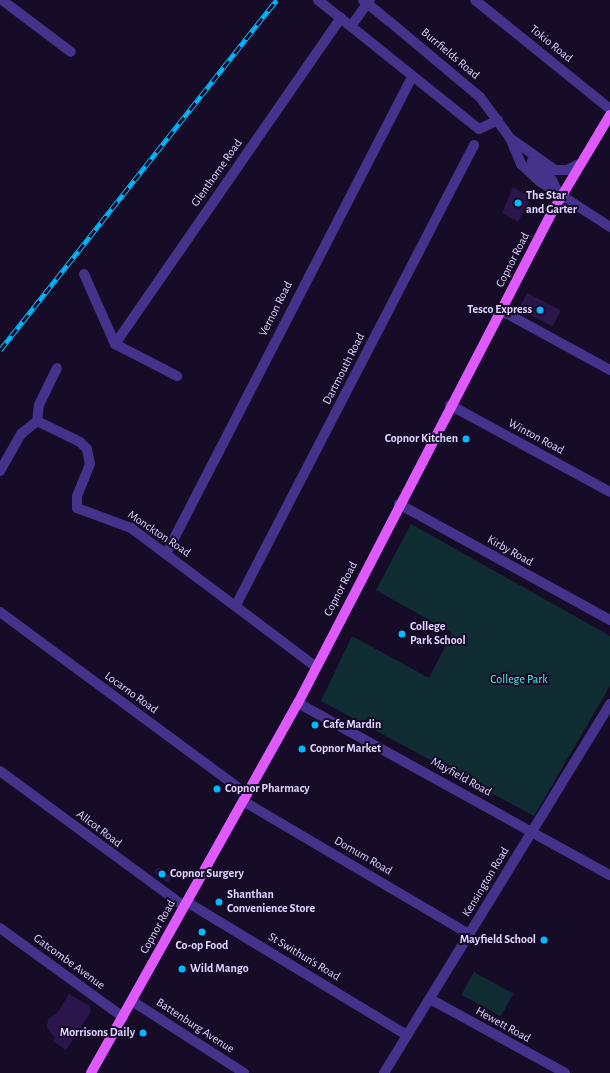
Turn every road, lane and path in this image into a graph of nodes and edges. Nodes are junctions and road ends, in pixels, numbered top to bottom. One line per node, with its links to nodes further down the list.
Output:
1 (2, 0): 8 (street)
2 (318, 0): 6 (street)
3 (363, 0): 12 (street, Burrfields Road, bridge)
4 (370, 0): 7 (street)
5 (475, 0): 10 (street, Tokio Road)
6 (341, 18): 7 (street); 20 (street, Glenthorne Road)
7 (351, 26): 9 (street)
8 (71, 52)
9 (412, 77): 12 (street); 29 (street, Vernon Road)
10 (610, 109)
11 (610, 115): 15 (main road, Copnor Road)
12 (498, 120): 13 (street, Burrfields Road)
13 (510, 138): 15 (street, Burrfields Road); 16 (street, Burrfields Road)
14 (474, 145): 30 (street, Dartmouth Road)
15 (579, 164): 16 (main road, Copnor Road)
16 (560, 196): 17 (street, Burrfields Road); 19 (main road, Copnor Road)
17 (610, 227)
18 (84, 274): 20 (street)
19 (502, 311): 22 (street); 24 (main road, Copnor Road)
20 (115, 344): 23 (street)
21 (57, 368): 25 (street)
22 (610, 370)
23 (177, 376)
24 (450, 405): 27 (street, Winton Road); 28 (main road, Copnor Road)
25 (37, 421): 26 (street); 29 (street, Monckton Road)
26 (0, 471)
27 (610, 492)
28 (399, 504): 32 (street, Kirby Road); 33 (main road, Copnor Road)
29 (166, 554): 30 (street, Monckton Road)
30 (236, 605): 33 (street, Monckton Road)
31 (0, 612): 37 (street, Locarno Road)
32 (610, 620)
33 (316, 667): 34 (main road, Copnor Road)
34 (298, 703): 37 (main road, Copnor Road); 38 (street, Mayfield Road)
35 (610, 704): 38 (street, Kensington Road)
36 (0, 771): 40 (street, Allcot Road)
37 (245, 797): 40 (main road, Copnor Road); 42 (street, Domum Road)
38 (532, 832): 39 (street, Mayfield Road); 42 (street, Kensington Road)
39 (610, 875)
40 (186, 904): 44 (main road, Copnor Road); 46 (street, St Swithun's Road)
41 (0, 928): 45 (street, Gatcombe Avenue)
42 (470, 934): 43 (street, Kensington Road)
43 (430, 999): 46 (street, Kensington Road); 50 (street, Hewett Road)
44 (132, 1001): 45 (main road, Copnor Road); 48 (street, Battenburg Avenue)
45 (123, 1017): 47 (main road, Copnor Road)
46 (407, 1035): 49 (street, Kensington Road)
47 (90, 1073)
48 (244, 1073)
49 (384, 1073)
50 (565, 1073)

